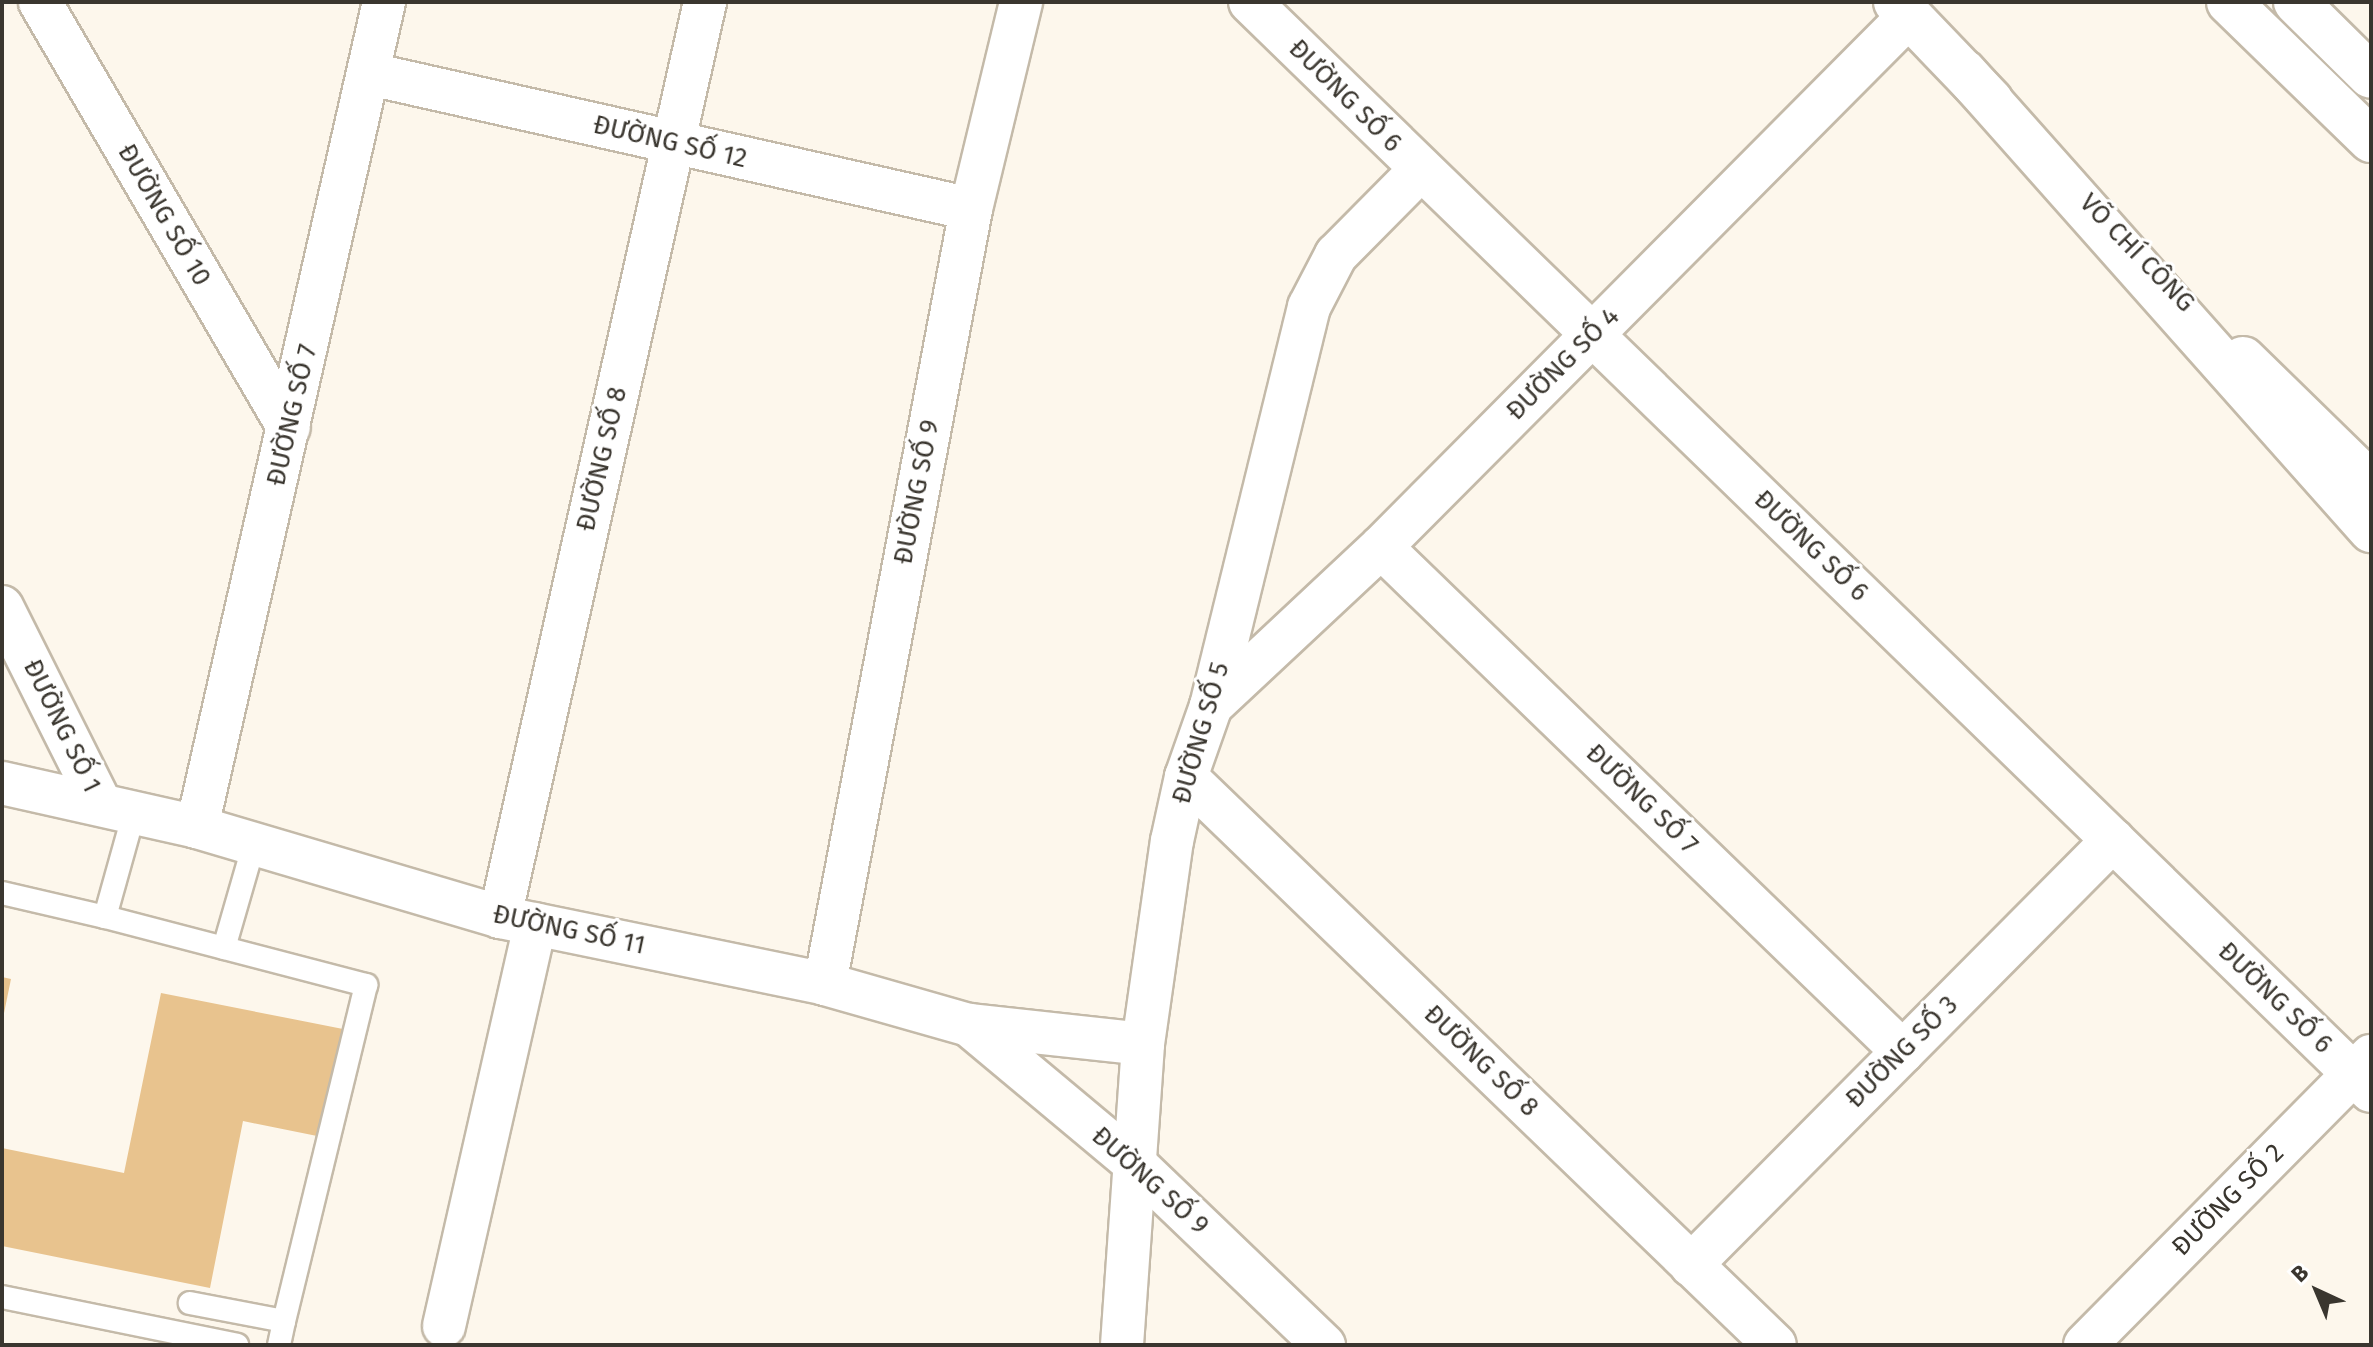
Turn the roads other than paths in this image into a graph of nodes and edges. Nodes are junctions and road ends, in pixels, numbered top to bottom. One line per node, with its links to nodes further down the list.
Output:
1 (40, 2): 17 (street, ĐƯỜNG SỐ 10)
2 (384, 2): 10 (street, ĐƯỜNG SỐ 7)
3 (705, 2): 13 (street, ĐƯỜNG SỐ 8)
4 (1021, 2): 15 (street, ĐƯỜNG SỐ 9)
5 (1250, 2): 14 (street, ĐƯỜNG SỐ 6)
6 (2229, 2): 12 (main road)
7 (2296, 2): 11 (main road)
8 (1892, 7): 9 (main road, VÕ CHÍ CÔNG); 16 (street, ĐƯỜNG SỐ 4)
9 (1964, 72): 18 (main road, VÕ CHÍ CÔNG); 19 (main road)
10 (370, 74): 13 (street, ĐƯỜNG SỐ 12); 17 (street, ĐƯỜNG SỐ 7)
11 (2371, 76)
12 (2371, 140)
13 (672, 143): 15 (street, ĐƯỜNG SỐ 12); 31 (street, ĐƯỜNG SỐ 8)
14 (1420, 170): 16 (street, ĐƯỜNG SỐ 6); 22 (street, ĐƯỜNG SỐ 5)
15 (971, 209): 33 (street, ĐƯỜNG SỐ 9)
16 (1592, 334): 20 (street, ĐƯỜNG SỐ 4); 27 (street, ĐƯỜNG SỐ 6)
17 (289, 428): 26 (street, ĐƯỜNG SỐ 7)
18 (2371, 484)
19 (2371, 530)
20 (1381, 547): 22 (street, ĐƯỜNG SỐ 4); 36 (street, ĐƯỜNG SỐ 7)
21 (2, 607): 25 (street, ĐƯỜNG SỐ 1)
22 (1211, 706): 23 (street, ĐƯỜNG SỐ 5)
23 (1186, 777): 35 (street, ĐƯỜNG SỐ 5); 39 (street, ĐƯỜNG SỐ 8)
24 (2, 783): 25 (street, ĐƯỜNG SỐ 11)
25 (117, 808): 26 (street, ĐƯỜNG SỐ 11); 30 (lane)
26 (197, 827): 28 (street, ĐƯỜNG SỐ 11)
27 (2113, 840): 36 (street, ĐƯỜNG SỐ 3); 37 (street, ĐƯỜNG SỐ 6)
28 (254, 844): 31 (street, ĐƯỜNG SỐ 11); 32 (lane)
29 (2, 893): 30 (lane)
30 (105, 917): 32 (lane)
31 (518, 921): 33 (street, ĐƯỜNG SỐ 11); 43 (street, ĐƯỜNG SỐ 8)
32 (224, 948): 42 (lane)
33 (825, 984): 34 (street, ĐƯỜNG SỐ 11)
34 (969, 1025): 35 (street, ĐƯỜNG SỐ 11); 38 (street, ĐƯỜNG SỐ 9)
35 (1143, 1044): 38 (street, ĐƯỜNG SỐ 5)
36 (1903, 1052): 39 (street, ĐƯỜNG SỐ 3)
37 (2365, 1074): 49 (street, ĐƯỜNG SỐ 2)
38 (1135, 1164): 46 (street, ĐƯỜNG SỐ 5); 47 (street, ĐƯỜNG SỐ 9)
39 (1691, 1265): 48 (street, ĐƯỜNG SỐ 8)
40 (2, 1297): 44 (lane)
41 (190, 1303): 42 (lane)
42 (284, 1321): 45 (lane)
43 (444, 1326)
44 (237, 1345)
45 (279, 1345)
46 (1122, 1345)
47 (1324, 1345)
48 (1775, 1345)
49 (2085, 1345)

